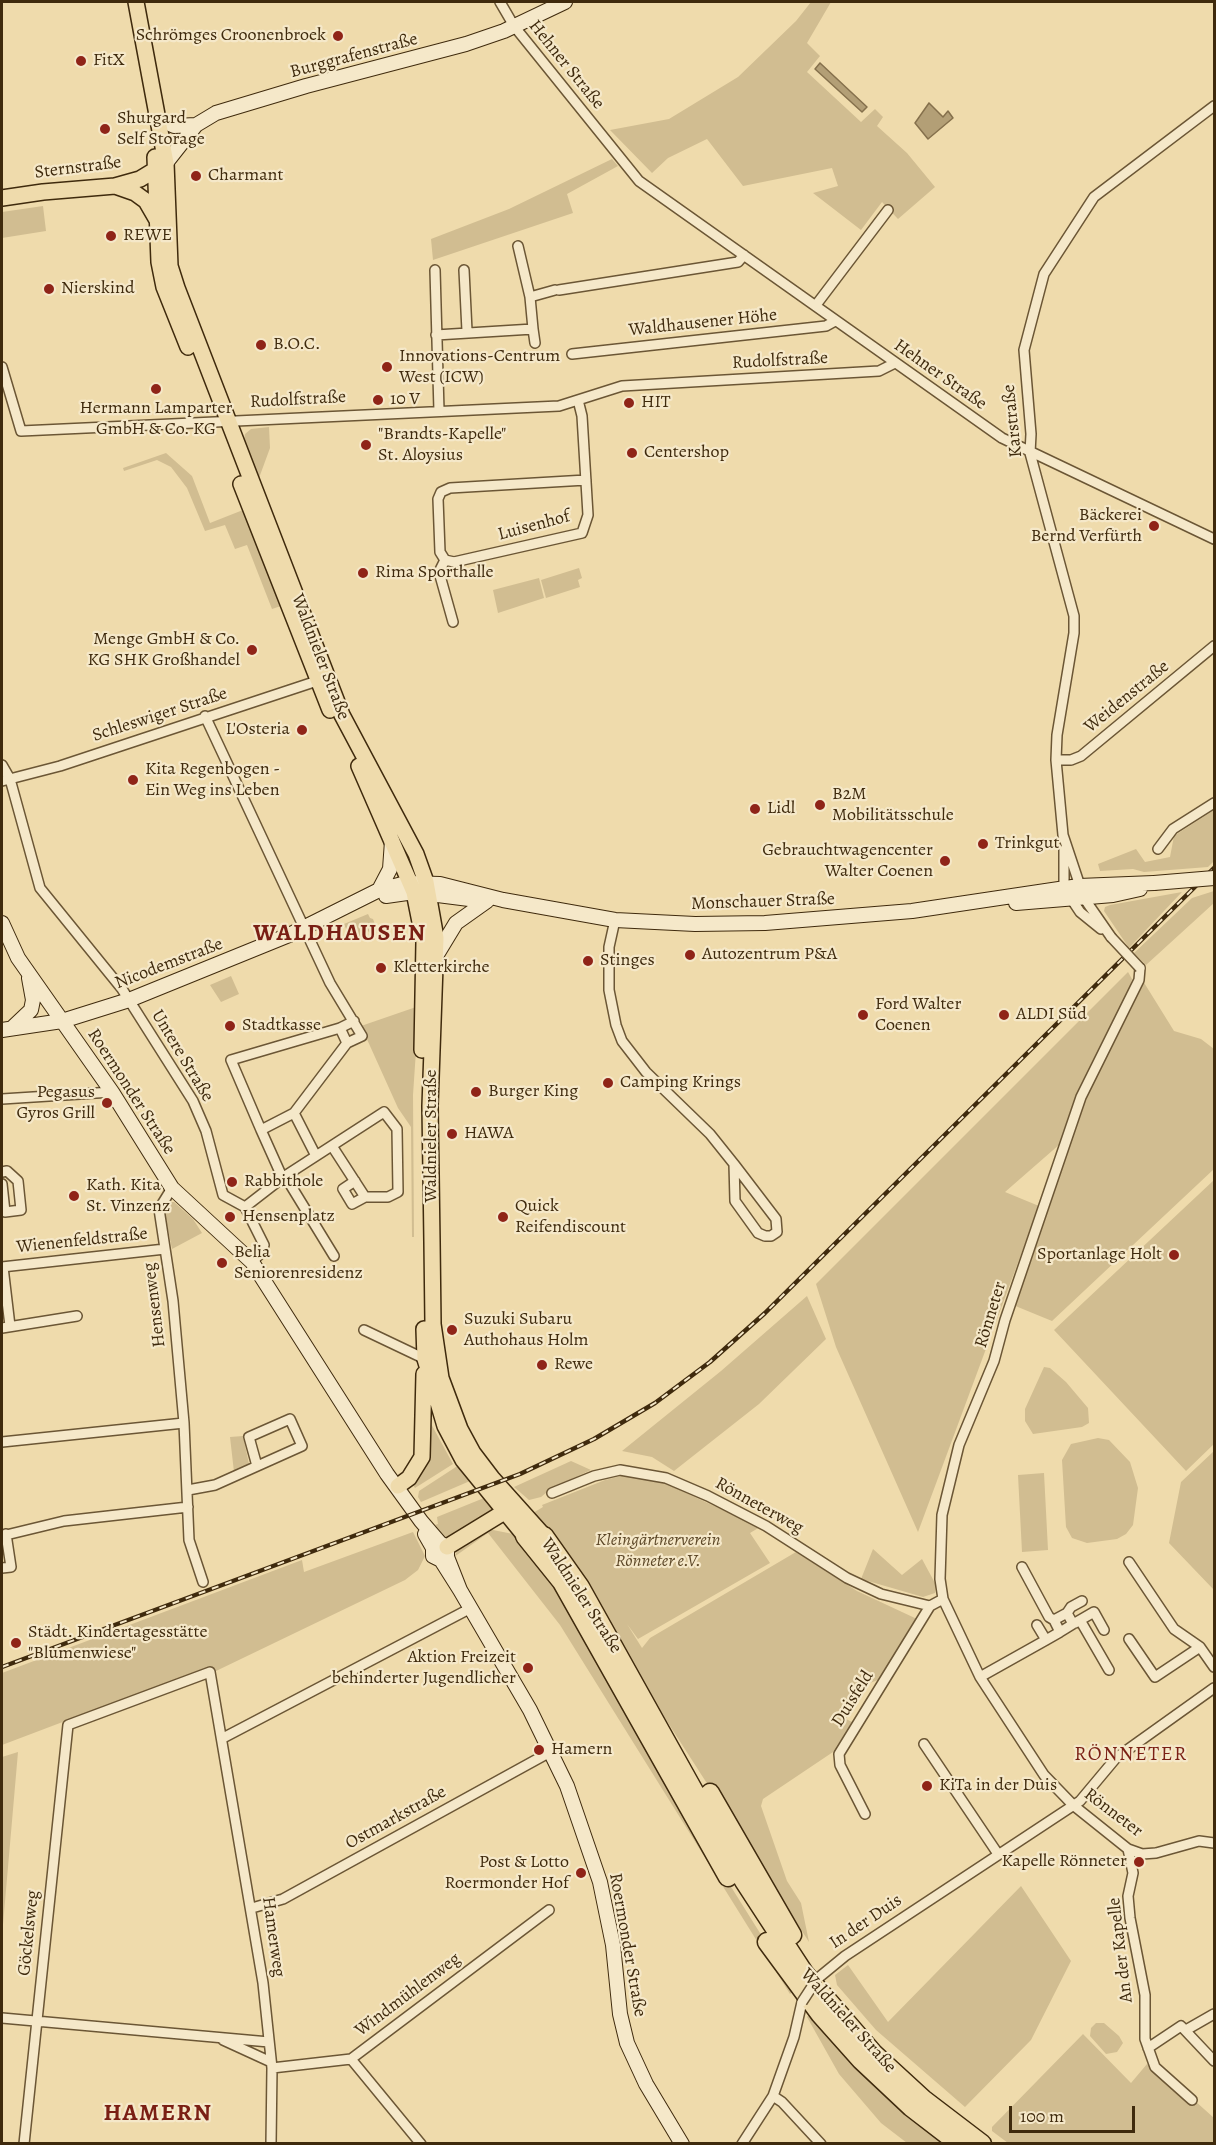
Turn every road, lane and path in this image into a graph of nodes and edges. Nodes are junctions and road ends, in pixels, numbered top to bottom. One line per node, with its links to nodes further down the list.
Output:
1 (128, 2): 9 (main road, Waldnieler Straße)
2 (136, 2): 7 (main road, Waldnieler Straße)
3 (500, 2): 5 (street, Hehner Straße)
4 (566, 2): 5 (main road, Burggrafenstraße)
5 (513, 26): 8 (main road, Burggrafenstraße); 15 (street, Hehner Straße)
6 (1214, 106): 31 (street, Karstraße)
7 (159, 119): 8 (main road); 9 (main road, Waldnieler Straße)
8 (196, 125): 9 (main road, Burggrafenstraße)
9 (161, 166): 10 (main road, Sternstraße); 13 (main road, Waldnieler Straße); 30 (main road, Waldnieler Straße)
10 (115, 186): 11 (main road, Sternstraße); 13 (main road)
11 (2, 198)
12 (888, 210): 19 (street)
13 (158, 222): 30 (main road, Waldnieler Straße)
14 (518, 246): 18 (street)
15 (744, 255): 18 (street); 19 (street, Hehner Straße)
16 (435, 270): 23 (street)
17 (464, 270): 22 (street)
18 (530, 297): 21 (street)
19 (816, 305): 20 (street, Hehner Straße)
20 (835, 321): 25 (street, Waldhausener Höhe); 26 (street, Hehner Straße)
21 (533, 329): 22 (street); 24 (street)
22 (467, 331): 23 (street)
23 (436, 335): 29 (street)
24 (535, 343)
25 (572, 354)
26 (895, 363): 28 (street, Rudolfstraße); 31 (street, Hehner Straße)
27 (2, 367): 30 (street, Rudolfstraße)
28 (578, 400): 29 (street, Rudolfstraße); 32 (street, Luisenhof)
29 (440, 411): 30 (street, Rudolfstraße)
30 (222, 420): 37 (main road, Waldnieler Straße)
31 (1030, 453): 33 (street, Hehner Straße); 39 (street, Karstraße)
32 (586, 480): 34 (street, Luisenhof); 34 (street, Luisenhof)
33 (1215, 539)
34 (445, 560): 35 (street, Luisenhof)
35 (453, 622)
36 (1215, 646): 39 (street, Weidenstraße)
37 (323, 679): 38 (street, Schleswiger Straße); 43 (main road, Waldnieler Straße); 47 (main road, Waldnieler Straße)
38 (205, 716): 41 (street, Schleswiger Straße); 56 (street)
39 (1056, 760): 44 (street, Karstraße)
40 (2, 765): 41 (street, Untere Straße)
41 (5, 780): 60 (street, Untere Straße)
42 (1215, 803): 45 (street)
43 (392, 838): 47 (main road, Waldnieler Straße); 48 (main road)
44 (1064, 838): 49 (street, Karstraße); 50 (street, Karstraße)
45 (1158, 849)
46 (1215, 878): 49 (main road, Monschauer Straße, bridge)
47 (420, 888): 48 (main road, Nicodemstraße); 51 (main road, Monschauer Straße); 52 (main road, Monschauer Straße); 53 (main road, Nicodemstraße); 58 (main road, Waldnieler Straße); 87 (main road, Waldnieler Straße)
48 (379, 890): 53 (main road, Nicodemstraße)
49 (1082, 892): 50 (main road, Monschauer Straße); 57 (street, Karstraße)
50 (1067, 894): 54 (main road, Monschauer Straße); 57 (street)
51 (503, 900): 52 (main road, Monschauer Straße); 54 (main road, Monschauer Straße)
52 (487, 901): 58 (main road)
53 (353, 905): 56 (main road, Nicodemstraße)
54 (615, 920): 72 (street)
55 (2, 923): 59 (main road, Roermonder Straße)
56 (304, 927): 60 (main road, Nicodemstraße); 62 (street)
57 (1111, 938): 105 (street, Rönneter, bridge)
58 (436, 957): 95 (main road, Waldnieler Straße)
59 (28, 973): 61 (main road, Roermonder Straße); 64 (main road)
60 (129, 1000): 61 (main road, Nicodemstraße); 79 (street, Untere Straße)
61 (62, 1021): 64 (main road, Nicodemstraße); 66 (main road, Roermonder Straße)
62 (354, 1021): 63 (street); 65 (street)
63 (340, 1028): 65 (street); 69 (street)
64 (7, 1029)
65 (347, 1043): 68 (street)
66 (112, 1092): 67 (street); 77 (main road, Roermonder Straße)
67 (2, 1100)
68 (294, 1113): 69 (street); 71 (street)
69 (261, 1130): 74 (street)
70 (332, 1146): 71 (street); 75 (street); 78 (street)
71 (316, 1156): 74 (street)
72 (734, 1164): 72 (street)
73 (2, 1172): 76 (street)
74 (284, 1177): 79 (street); 81 (street)
75 (355, 1181): 78 (street); 78 (street)
76 (2, 1184)
77 (172, 1188): 80 (street, Hensenweg); 82 (main road, Roermonder Straße)
78 (365, 1197)
79 (245, 1207): 82 (street)
80 (165, 1249): 83 (street, Wienenfeldstraße); 88 (street, Hensenweg)
81 (334, 1256)
82 (252, 1262): 91 (main road, Roermonder Straße)
83 (2, 1267): 85 (street, Wienenfeldstraße)
84 (77, 1316): 85 (street, Wienenfeldstraße)
85 (6, 1327)
86 (364, 1330): 87 (street)
87 (425, 1359): 91 (main road); 95 (main road, Waldnieler Straße)
88 (184, 1423): 89 (street); 92 (street, Hensenweg)
89 (2, 1442)
90 (257, 1466): 90 (street); 92 (street)
91 (398, 1486): 100 (main road, Roermonder Straße)
92 (188, 1490): 94 (street, Hensenweg)
93 (552, 1493): 107 (street, Rönneterweg)
94 (188, 1507): 97 (street); 104 (street, Hensenweg)
95 (510, 1509): 96 (main road); 98 (main road, Waldnieler Straße); 99 (main road, Waldnieler Straße)
96 (486, 1524): 98 (main road); 100 (main road)
97 (4, 1535): 103 (street)
98 (525, 1536): 153 (highway, Waldnieler Straße)
99 (544, 1536): 122 (highway, Waldnieler Straße)
100 (442, 1551): 108 (main road, Roermonder Straße)
101 (1129, 1562): 117 (street)
102 (1022, 1567): 110 (street)
103 (2, 1568)
104 (203, 1582)
105 (943, 1599): 107 (street); 120 (street, Rönneter)
106 (1082, 1601): 109 (street)
107 (930, 1606): 128 (street, Duisfeld)
108 (471, 1608): 124 (street); 126 (main road, Roermonder Straße)
109 (1067, 1613): 110 (street); 111 (street)
110 (1054, 1620): 114 (street)
111 (1077, 1622): 113 (street); 114 (street); 119 (street)
112 (1037, 1625): 116 (street)
113 (1104, 1630)
114 (1060, 1632): 116 (street)
115 (1129, 1639): 117 (street)
116 (1046, 1640): 120 (street)
117 (1200, 1647): 118 (street)
118 (1215, 1666)
119 (1109, 1670)
120 (980, 1677): 127 (street, Rönneter)
121 (1215, 1688): 127 (street, In der Duis)
122 (653, 1714): 134 (highway); 154 (highway, Waldnieler Straße)
123 (68, 1725): 124 (street, Hamerweg); 137 (street, Göckelsweg)
124 (223, 1738): 132 (street, Hamerweg)
125 (924, 1744): 131 (street)
126 (552, 1751): 132 (street, Ostmarkstraße); 150 (main road, Roermonder Straße)
127 (1073, 1805): 130 (street, Rönneter); 131 (street, In der Duis)
128 (865, 1814)
129 (1215, 1844): 130 (street, Rönneter)
130 (1128, 1849): 141 (street, An der Kapelle)
131 (998, 1854): 134 (street, In der Duis)
132 (252, 1908): 140 (street, Hamerweg)
133 (549, 1910): 142 (street, Windmühlenweg)
134 (819, 1977): 145 (street, In der Duis, bridge); 155 (highway)
135 (1215, 2014): 138 (street)
136 (2, 2018): 137 (street)
137 (36, 2021): 139 (street); 147 (street, Göckelsweg)
138 (1186, 2030): 141 (street); 143 (street)
139 (221, 2039): 140 (street); 144 (street)
140 (269, 2042): 144 (street, Hamerweg)
141 (1148, 2048): 146 (street, An der Kapelle)
142 (351, 2059): 144 (street, Windmühlenweg); 149 (street)
143 (1215, 2061)
144 (272, 2065): 148 (street, Hamerweg)
145 (773, 2096): 151 (street, In der Duis); 152 (street)
146 (1192, 2100)
147 (24, 2144)
148 (271, 2144)
149 (421, 2144)
150 (682, 2144)
151 (742, 2144)
152 (821, 2144)
153 (959, 2144)
154 (982, 2144)
155 (999, 2144)

